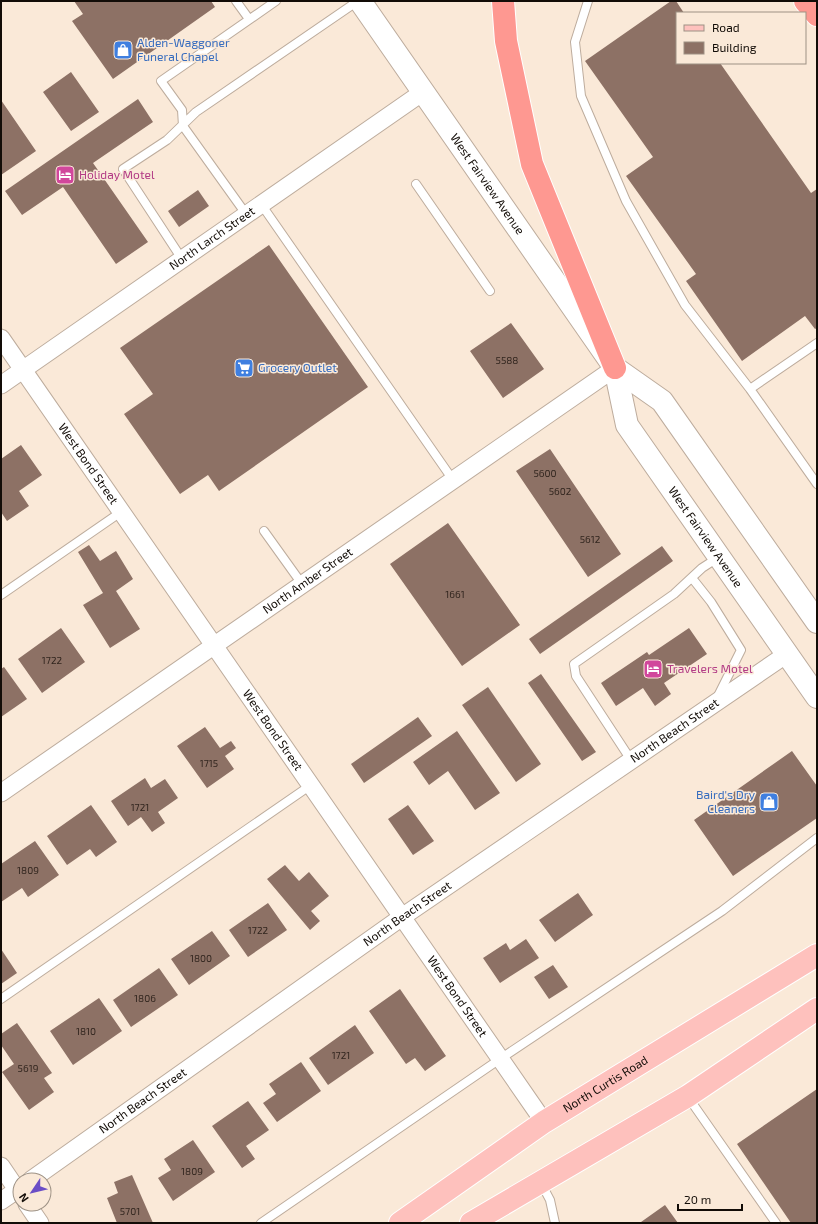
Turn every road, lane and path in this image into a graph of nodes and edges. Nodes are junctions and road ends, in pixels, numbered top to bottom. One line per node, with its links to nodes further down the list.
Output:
1 (236, 1): 8 (lane)
2 (276, 1): 8 (lane)
3 (359, 1): 9 (main road, West Fairview Avenue); 10 (lane)
4 (503, 1): 18 (highway)
5 (588, 1): 21 (lane)
6 (805, 1): 7 (highway)
7 (817, 15)
8 (249, 19): 10 (lane)
9 (423, 92): 12 (street, North Larch Street); 18 (main road, West Fairview Avenue)
10 (183, 126): 13 (lane); 14 (lane)
11 (416, 184): 15 (lane)
12 (261, 204): 13 (street, North Larch Street); 22 (lane)
13 (246, 214): 14 (street, North Larch Street)
14 (182, 259): 19 (street, North Larch Street)
15 (490, 291)
16 (1, 338): 19 (street, West Bond Street)
17 (817, 343): 21 (lane)
18 (615, 368): 22 (street, North Amber Street); 26 (main road, West Fairview Avenue); 30 (main road, West Fairview Avenue)
19 (23, 370): 20 (street, North Larch Street); 24 (street, West Bond Street)
20 (1, 385)
21 (750, 389): 23 (lane)
22 (453, 480): 28 (street, North Amber Street)
23 (817, 484)
24 (122, 512): 29 (lane); 31 (street, West Bond Street)
25 (264, 530): 28 (lane)
26 (719, 556): 27 (lane); 32 (main road, West Fairview Avenue)
27 (692, 578): 34 (lane); 35 (lane)
28 (302, 584): 31 (street, North Amber Street)
29 (1, 595)
30 (817, 622)
31 (214, 645): 36 (street, West Bond Street); 37 (street, North Amber Street)
32 (787, 654): 33 (main road, West Fairview Avenue); 34 (street, North Beach Street)
33 (817, 697)
34 (715, 703): 35 (street, North Beach Street)
35 (630, 760): 39 (street, North Beach Street)
36 (311, 785): 39 (street, West Bond Street); 41 (lane)
37 (1, 793)
38 (817, 838): 43 (lane)
39 (402, 917): 43 (street, West Bond Street); 47 (street, North Beach Street)
40 (817, 955): 45 (main road, North Curtis Road)
41 (1, 999)
42 (817, 1009): 44 (main road)
43 (500, 1059): 45 (street, West Bond Street); 54 (lane)
44 (688, 1096): 49 (main road); 58 (lane)
45 (544, 1122): 55 (main road, North Curtis Road)
46 (1, 1166): 48 (street)
47 (42, 1172)
48 (12, 1181)
49 (541, 1182): 56 (main road); 57 (lane)
50 (12, 1195): 51 (street)
51 (1, 1201)
52 (32, 1212): 53 (street)
53 (40, 1223)
54 (261, 1223)
55 (400, 1223)
56 (471, 1223)
57 (555, 1223)
58 (776, 1223)

